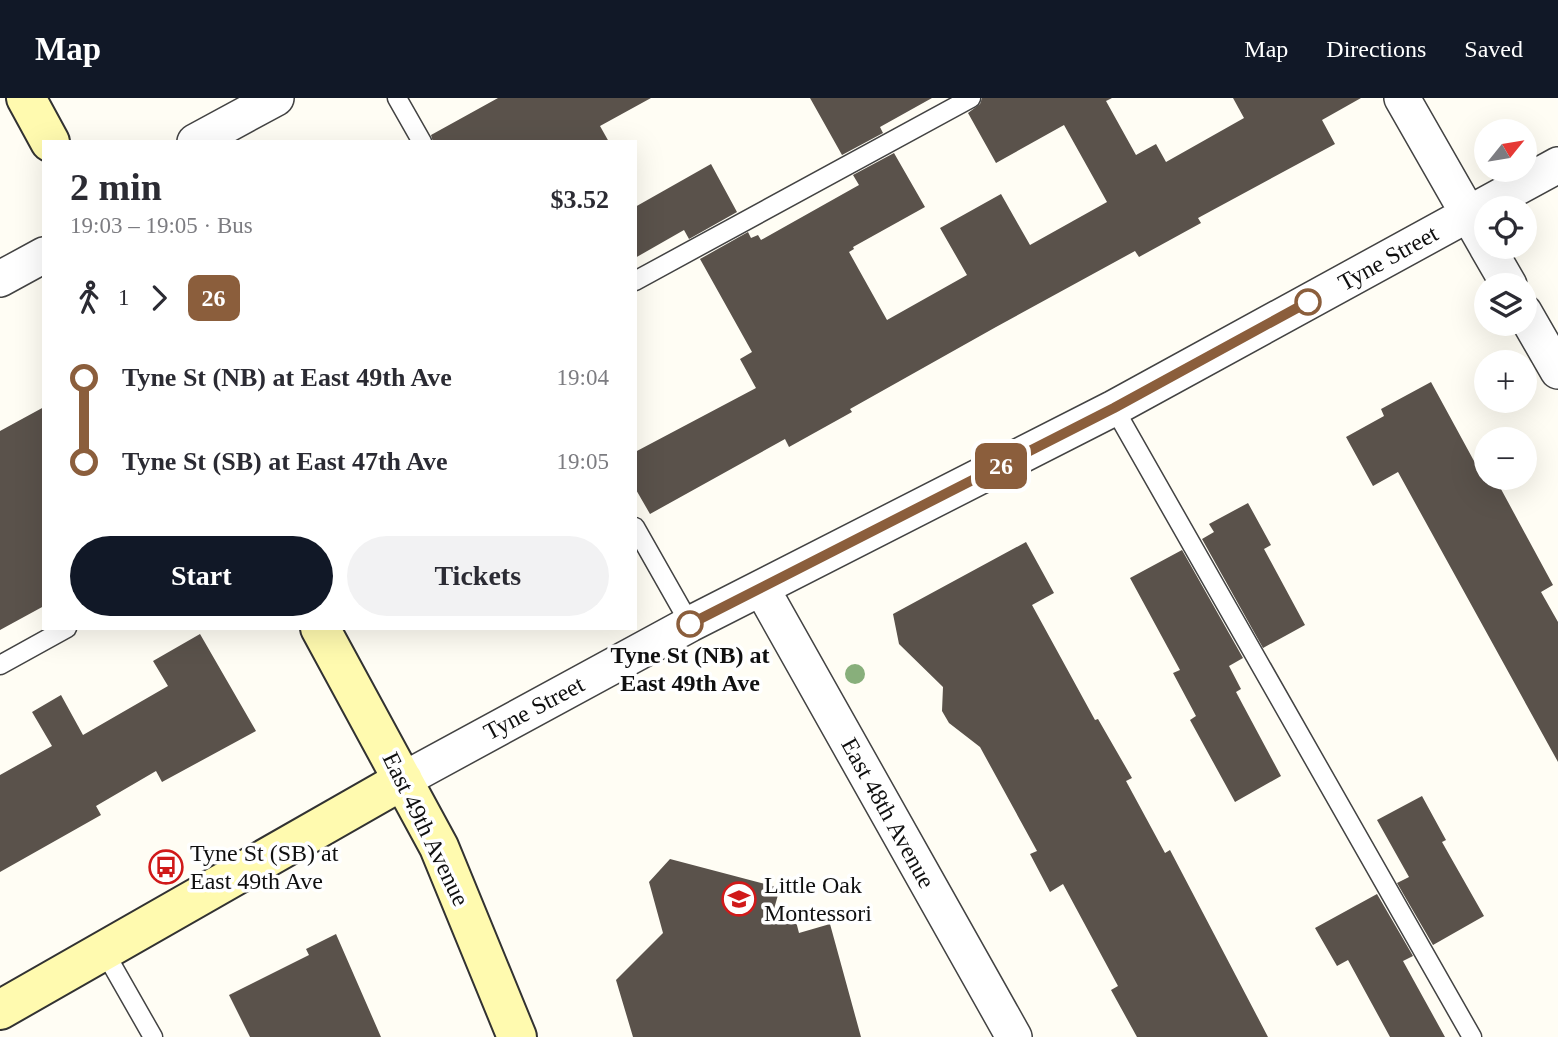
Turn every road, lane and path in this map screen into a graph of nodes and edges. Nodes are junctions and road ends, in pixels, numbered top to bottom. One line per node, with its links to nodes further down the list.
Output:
1 (26, 98): 6 (street)
2 (276, 98): 7 (street)
3 (397, 98): 8 (lane)
4 (971, 98): 14 (lane)
5 (1402, 98): 10 (street)
6 (49, 140)
7 (199, 140)
8 (421, 140)
9 (1558, 166): 10 (street, Tyne Street)
10 (1468, 214): 11 (street); 17 (street, Tyne Street)
11 (1474, 225)
12 (42, 256): 13 (street)
13 (0, 279)
14 (637, 280)
15 (1537, 335): 16 (street)
16 (1558, 371)
17 (1114, 408): 19 (street, Tyne Street); 30 (lane)
18 (637, 531): 20 (lane)
19 (762, 589): 20 (street, Tyne Street); 29 (street, East 48th Avenue)
20 (690, 624): 24 (street, Tyne Street)
21 (63, 630): 23 (lane)
22 (321, 630): 24 (street, East 49th Avenue)
23 (0, 665)
24 (403, 780): 25 (street, Tyne Street); 28 (street, East 49th Avenue)
25 (104, 951): 26 (street, Tyne Street); 27 (lane)
26 (0, 1010)
27 (153, 1037)
28 (517, 1037)
29 (1014, 1037)
30 (1472, 1037)

